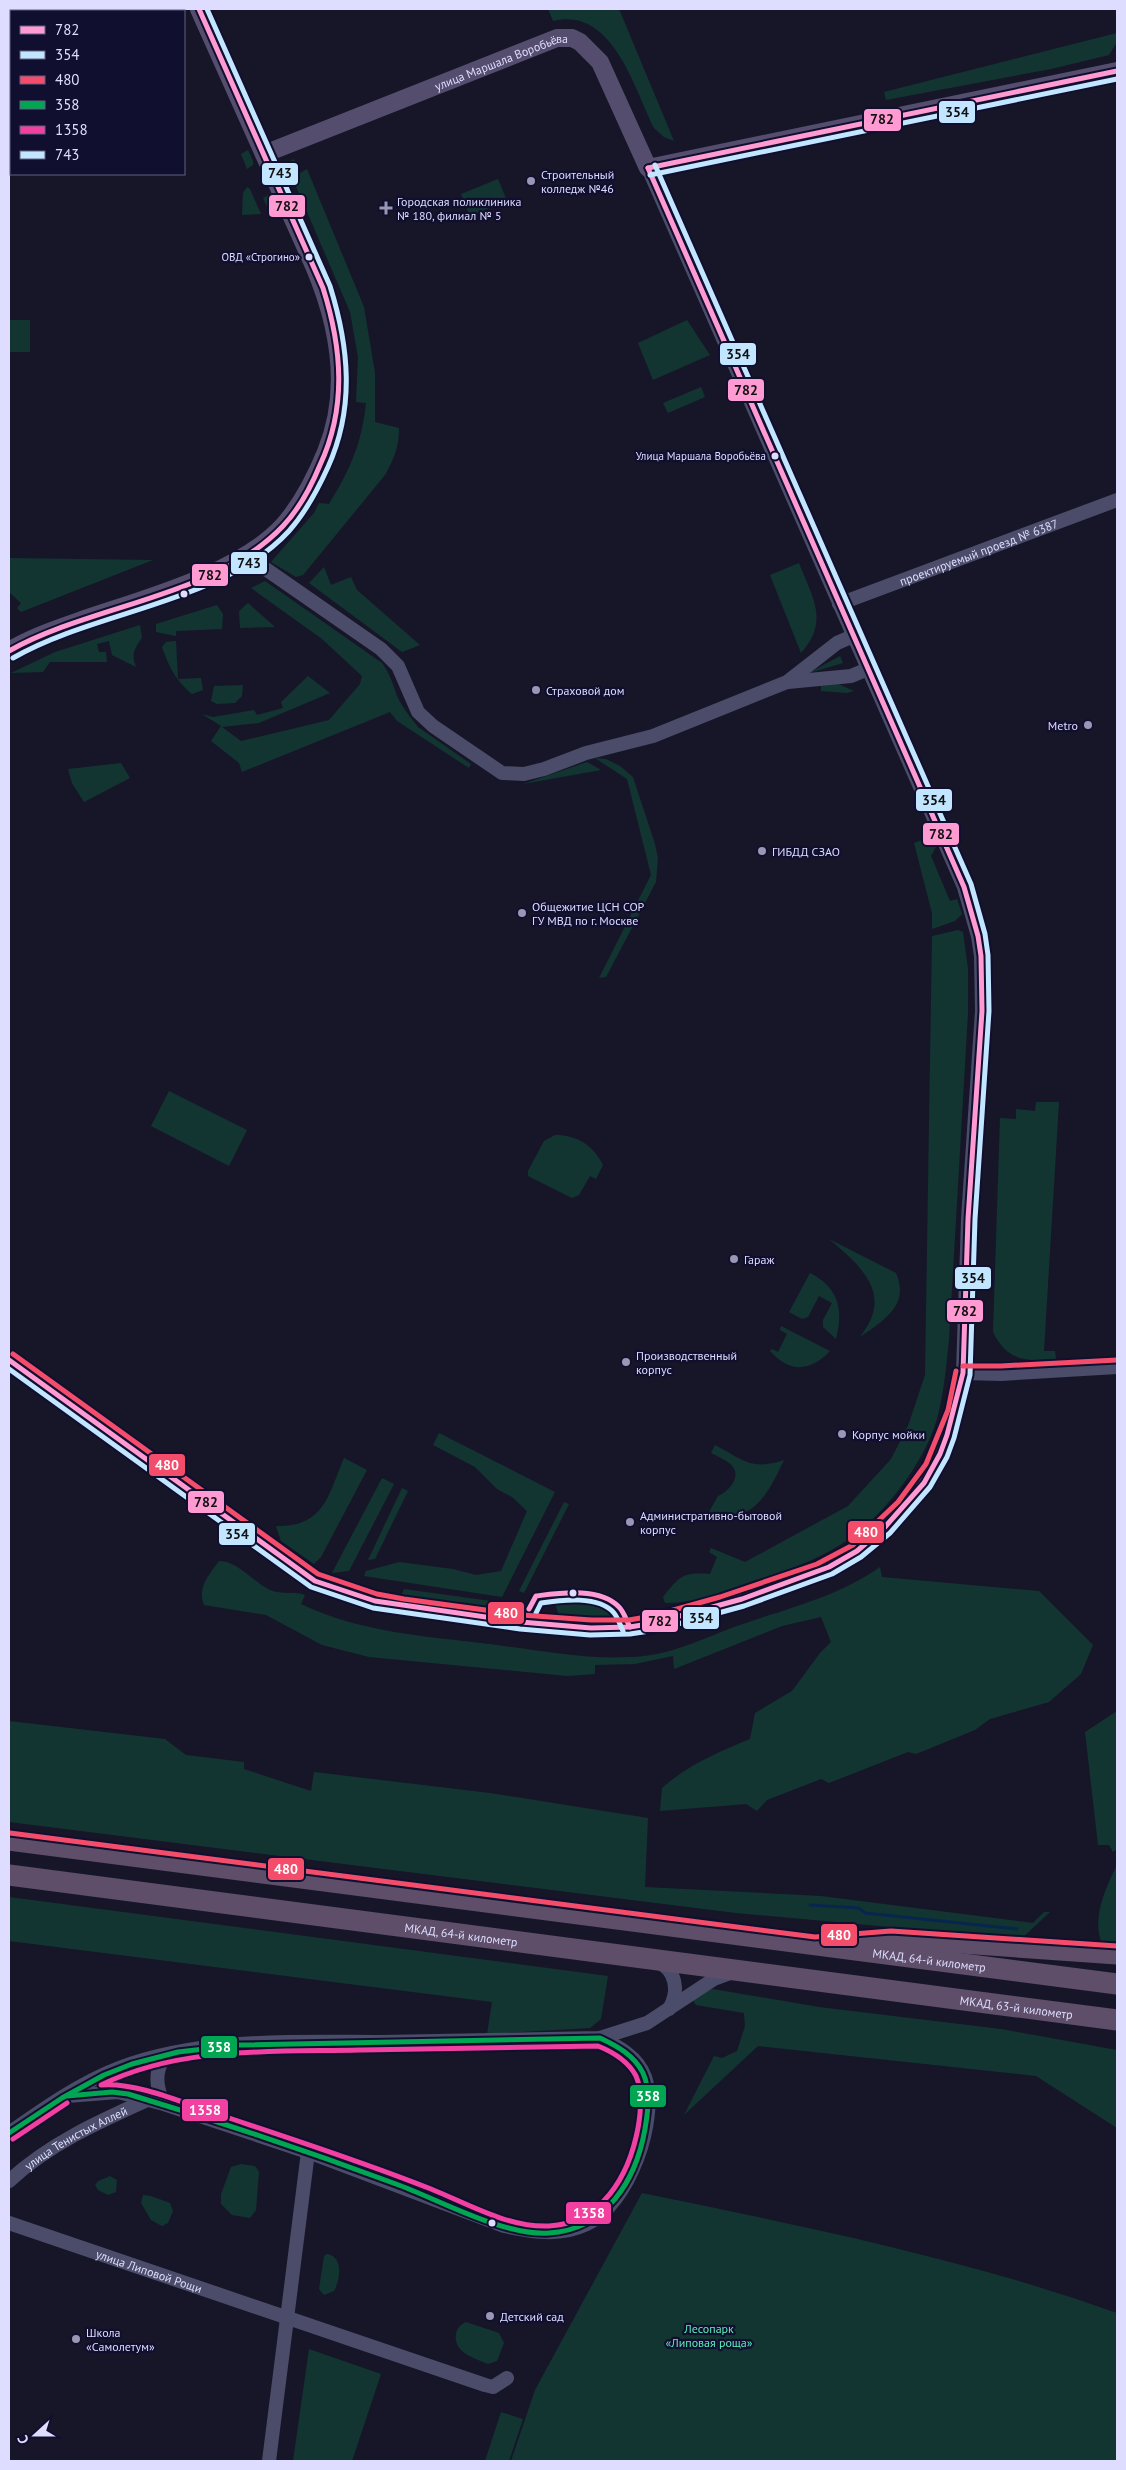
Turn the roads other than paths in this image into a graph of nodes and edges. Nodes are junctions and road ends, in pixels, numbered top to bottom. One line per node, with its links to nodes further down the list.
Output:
1 (200, 9): 3 (main road)
2 (1112, 72): 4 (main road)
3 (264, 154): 4 (main road, улица Маршала Воробьёва); 6 (main road)
4 (648, 168): 7 (street, улица Маршала Воробьёва)
5 (1117, 500): 7 (street, проектируемый проезд № 6387)
6 (247, 556): 9 (main road); 11 (street)
7 (840, 604): 8 (street, улица Маршала Воробьёва)
8 (853, 636): 10 (street, улица Маршала Воробьёва); 11 (street)
9 (9, 651)
10 (868, 668): 11 (street); 14 (street, улица Маршала Воробьёва)
11 (787, 682)
12 (9, 1360): 14 (street, улица Маршала Воробьёва)
13 (1117, 1366): 14 (street)
14 (963, 1373)
15 (9, 1840): 17 (highway, МКАД, 64-й километр)
16 (9, 1875): 19 (highway, МКАД, 64-й километр)
17 (815, 1945): 18 (highway); 21 (highway, МКАД, 64-й километр)
18 (1117, 1954)
19 (651, 1959): 20 (highway, МКАД, 64-й километр); 23 (street)
20 (744, 1970): 22 (highway, МКАД, 64-й километр); 23 (street)
21 (1117, 1984)
22 (915, 1992): 24 (highway, МКАД, 63-й километр)
23 (669, 2008): 26 (street)
24 (1024, 2008): 25 (highway, МКАД, 63-й километр); 27 (highway)
25 (1117, 2020)
26 (626, 2031): 28 (street); 29 (street)
27 (1117, 2034)
28 (600, 2038): 29 (street); 30 (street)
29 (623, 2050): 35 (street)
30 (165, 2056): 31 (street); 33 (street)
31 (67, 2096): 32 (street); 34 (street)
32 (148, 2100): 33 (street); 36 (street, улица Тенистых Аллей)
33 (164, 2104): 35 (street)
34 (9, 2133)
35 (308, 2152): 38 (street)
36 (9, 2181)
37 (9, 2223): 38 (street, улица Липовой Рощи)
38 (288, 2318): 39 (street, улица Липовой Рощи); 40 (street)
39 (507, 2378)
40 (270, 2461)

